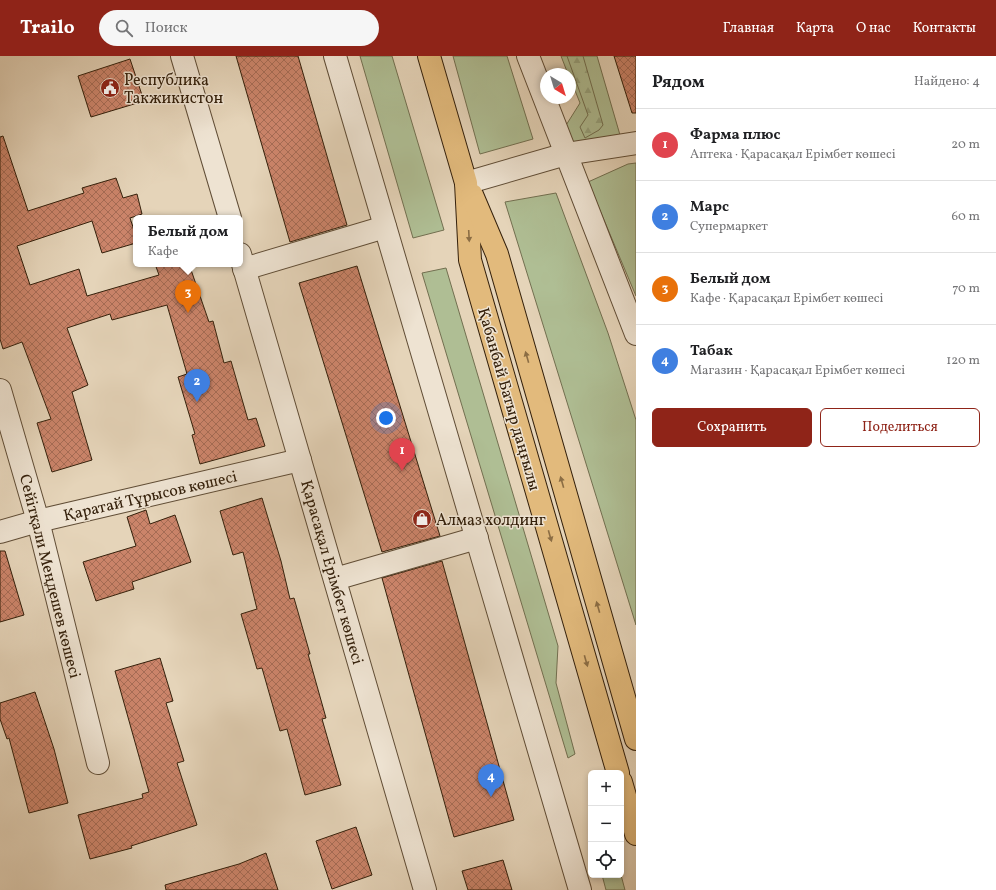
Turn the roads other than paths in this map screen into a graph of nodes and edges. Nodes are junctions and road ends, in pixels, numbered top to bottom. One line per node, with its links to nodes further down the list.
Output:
1 (182, 56): 8 (street)
2 (335, 56): 9 (street)
3 (429, 56): 7 (main road, Қабанбай Батыр даңғылы)
4 (528, 56): 6 (street)
5 (636, 143): 6 (street)
6 (566, 154): 7 (street); 12 (street)
7 (466, 183): 19 (main road, Қабанбай Батыр даңғылы, one-way to 7); 21 (main road, Қабанбай Батыр даңғылы, one-way to 21)
8 (229, 215)
9 (385, 227): 10 (street); 17 (street)
10 (243, 261)
11 (243, 264): 14 (street, Қарасақал Ерімбет көшесі)
12 (636, 334)
13 (0, 390): 15 (street, Сейітқали Меңдешев көшесі)
14 (300, 460): 15 (street, Қаратай Тұрысов көшесі); 18 (street, Қарасақал Ерімбет көшесі)
15 (38, 521): 16 (street, Қаратай Тұрысов көшесі); 20 (street, Сейітқали Меңдешев көшесі)
16 (0, 532)
17 (477, 538): 18 (street); 25 (street)
18 (335, 579): 24 (street, Қарасақал Ерімбет көшесі)
19 (636, 739)
20 (98, 763)
21 (617, 770)
22 (624, 792): 23 (main road)
23 (636, 834)
24 (425, 890)
25 (580, 890)

